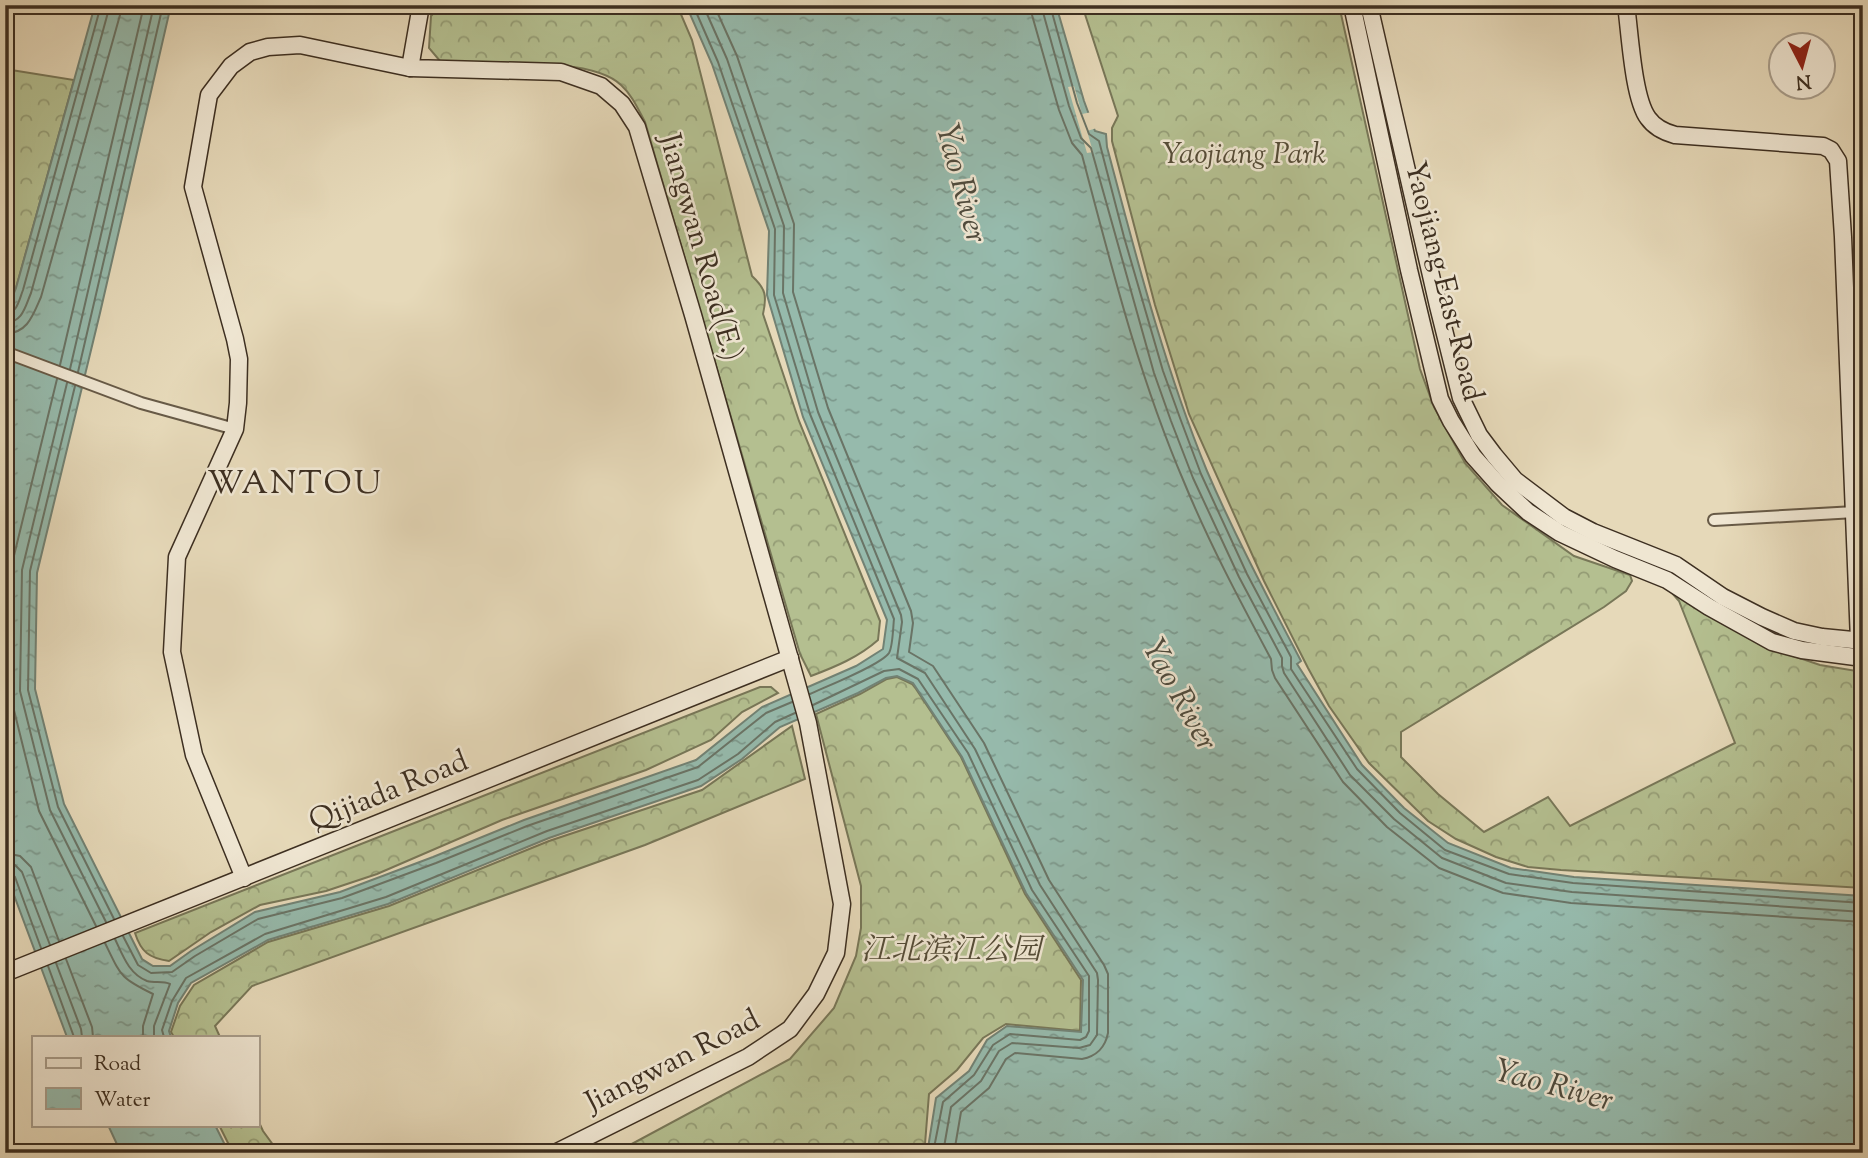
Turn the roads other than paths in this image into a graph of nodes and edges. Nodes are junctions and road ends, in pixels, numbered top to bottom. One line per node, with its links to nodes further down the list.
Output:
1 (421, 5): 5 (street)
2 (1352, 5): 13 (street, Yaojiang East Road)
3 (1369, 5): 11 (street, Yaojiang East Road)
4 (1626, 5): 8 (street)
5 (410, 68): 7 (street, Jiangwan Road(E.)); 12 (street, Jiangwan Road(E.))
6 (5, 352): 7 (street)
7 (235, 429): 15 (street, Jiangwan Road(E.))
8 (1858, 493): 9 (street)
9 (1855, 512): 10 (street); 11 (street)
10 (1714, 520)
11 (1861, 641)
12 (790, 658): 14 (street, Jiangwan Road(E.)); 15 (street, Qijiada Road)
13 (1863, 658)
14 (796, 684): 17 (street, Jiangwan Road)
15 (244, 878): 16 (street, Qijiada Road)
16 (5, 973)
17 (555, 1153)

